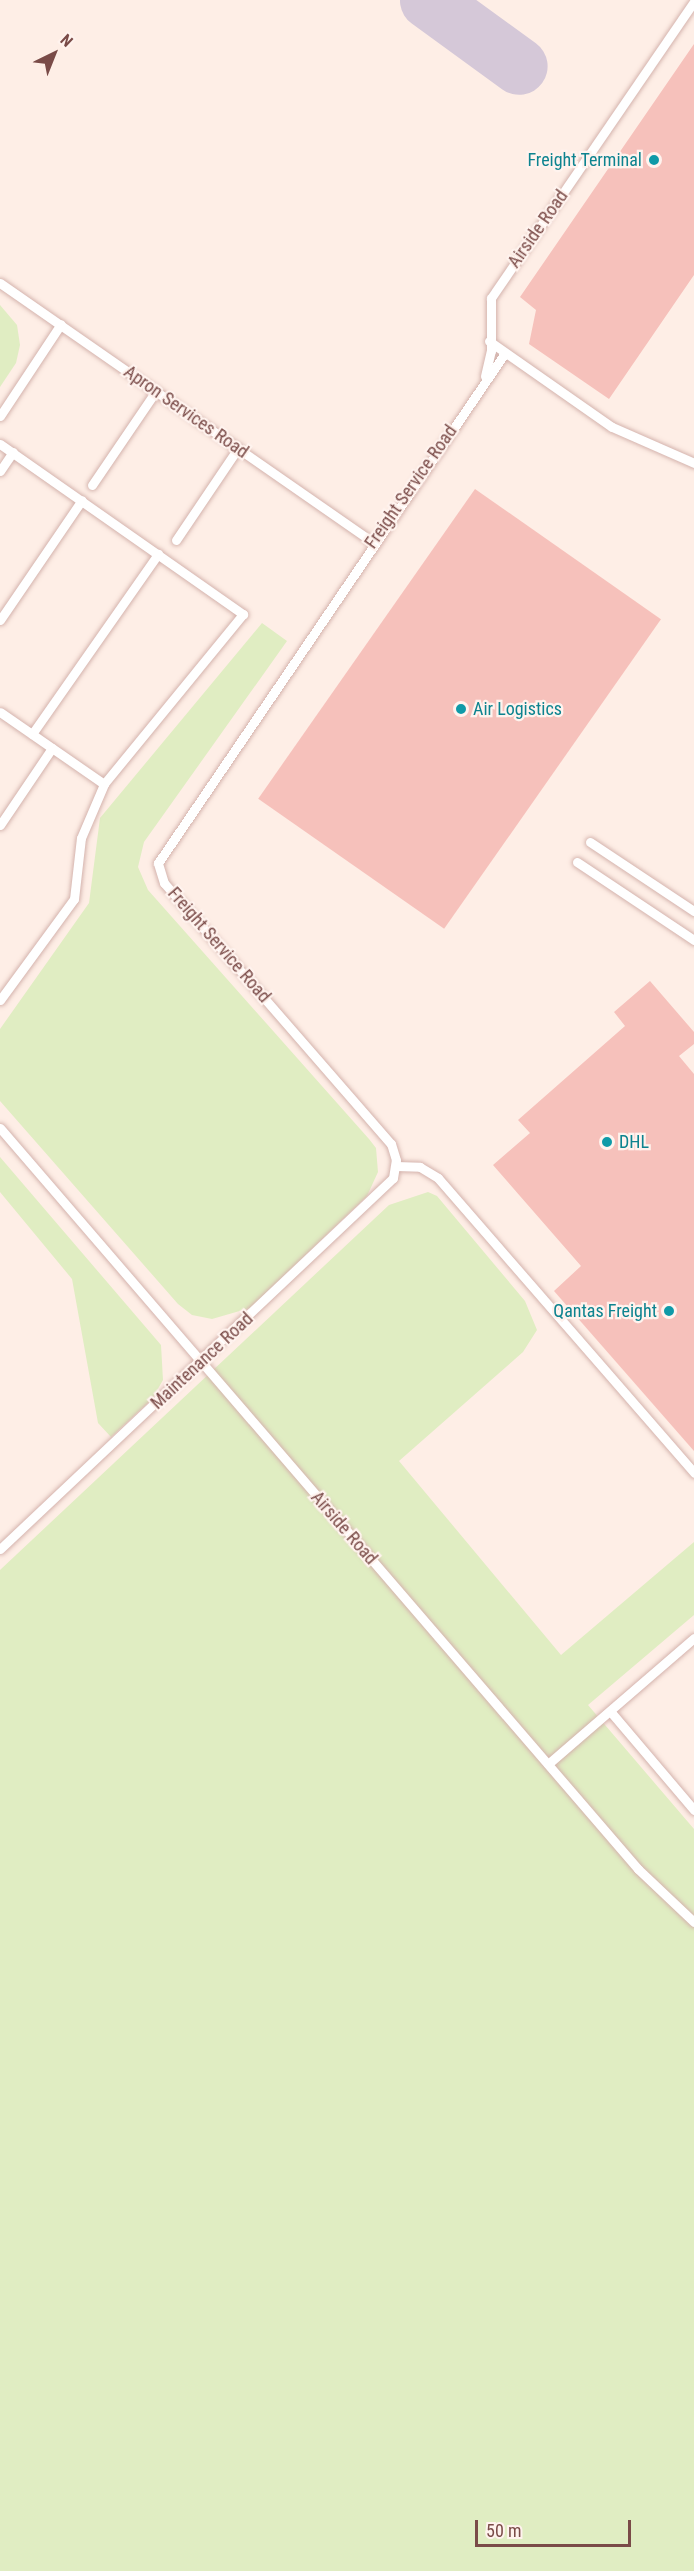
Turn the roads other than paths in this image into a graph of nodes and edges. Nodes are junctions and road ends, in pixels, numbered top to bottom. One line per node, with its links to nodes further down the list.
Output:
1 (694, 2): 4 (lane, Airside Road)
2 (0, 283): 3 (lane, Apron Services Road)
3 (61, 324): 7 (lane, Apron Services Road); 8 (lane)
4 (489, 341): 5 (lane); 6 (lane, Airside Road)
5 (505, 353): 6 (lane, Freight Service Road); 12 (lane)
6 (484, 381): 17 (lane, Freight Service Road)
7 (156, 391): 10 (lane, Apron Services Road); 14 (lane)
8 (0, 416)
9 (0, 444): 11 (lane)
10 (238, 448): 16 (lane); 17 (lane, Apron Services Road)
11 (13, 452): 13 (lane); 15 (lane)
12 (694, 463)
13 (0, 471)
14 (92, 485)
15 (81, 500): 18 (lane); 19 (lane)
16 (176, 540)
17 (373, 542): 31 (lane, Freight Service Road)
18 (158, 554): 21 (lane); 23 (lane)
19 (0, 620)
20 (0, 712): 21 (lane)
21 (32, 734): 22 (lane)
22 (52, 748): 23 (lane); 24 (lane)
23 (104, 784): 29 (lane)
24 (0, 825)
25 (590, 842): 27 (lane)
26 (577, 862): 28 (lane)
27 (694, 911)
28 (694, 940)
29 (0, 1000)
30 (0, 1128): 32 (lane, Airside Road)
31 (396, 1166): 32 (lane, Maintenance Road); 33 (lane)
32 (201, 1362): 34 (lane, Maintenance Road); 37 (lane, Airside Road)
33 (694, 1473)
34 (0, 1550)
35 (694, 1638): 36 (lane)
36 (610, 1711): 37 (lane); 38 (lane)
37 (548, 1764): 40 (lane, Airside Road)
38 (690, 1798): 39 (lane)
39 (694, 1810)
40 (694, 1922)

